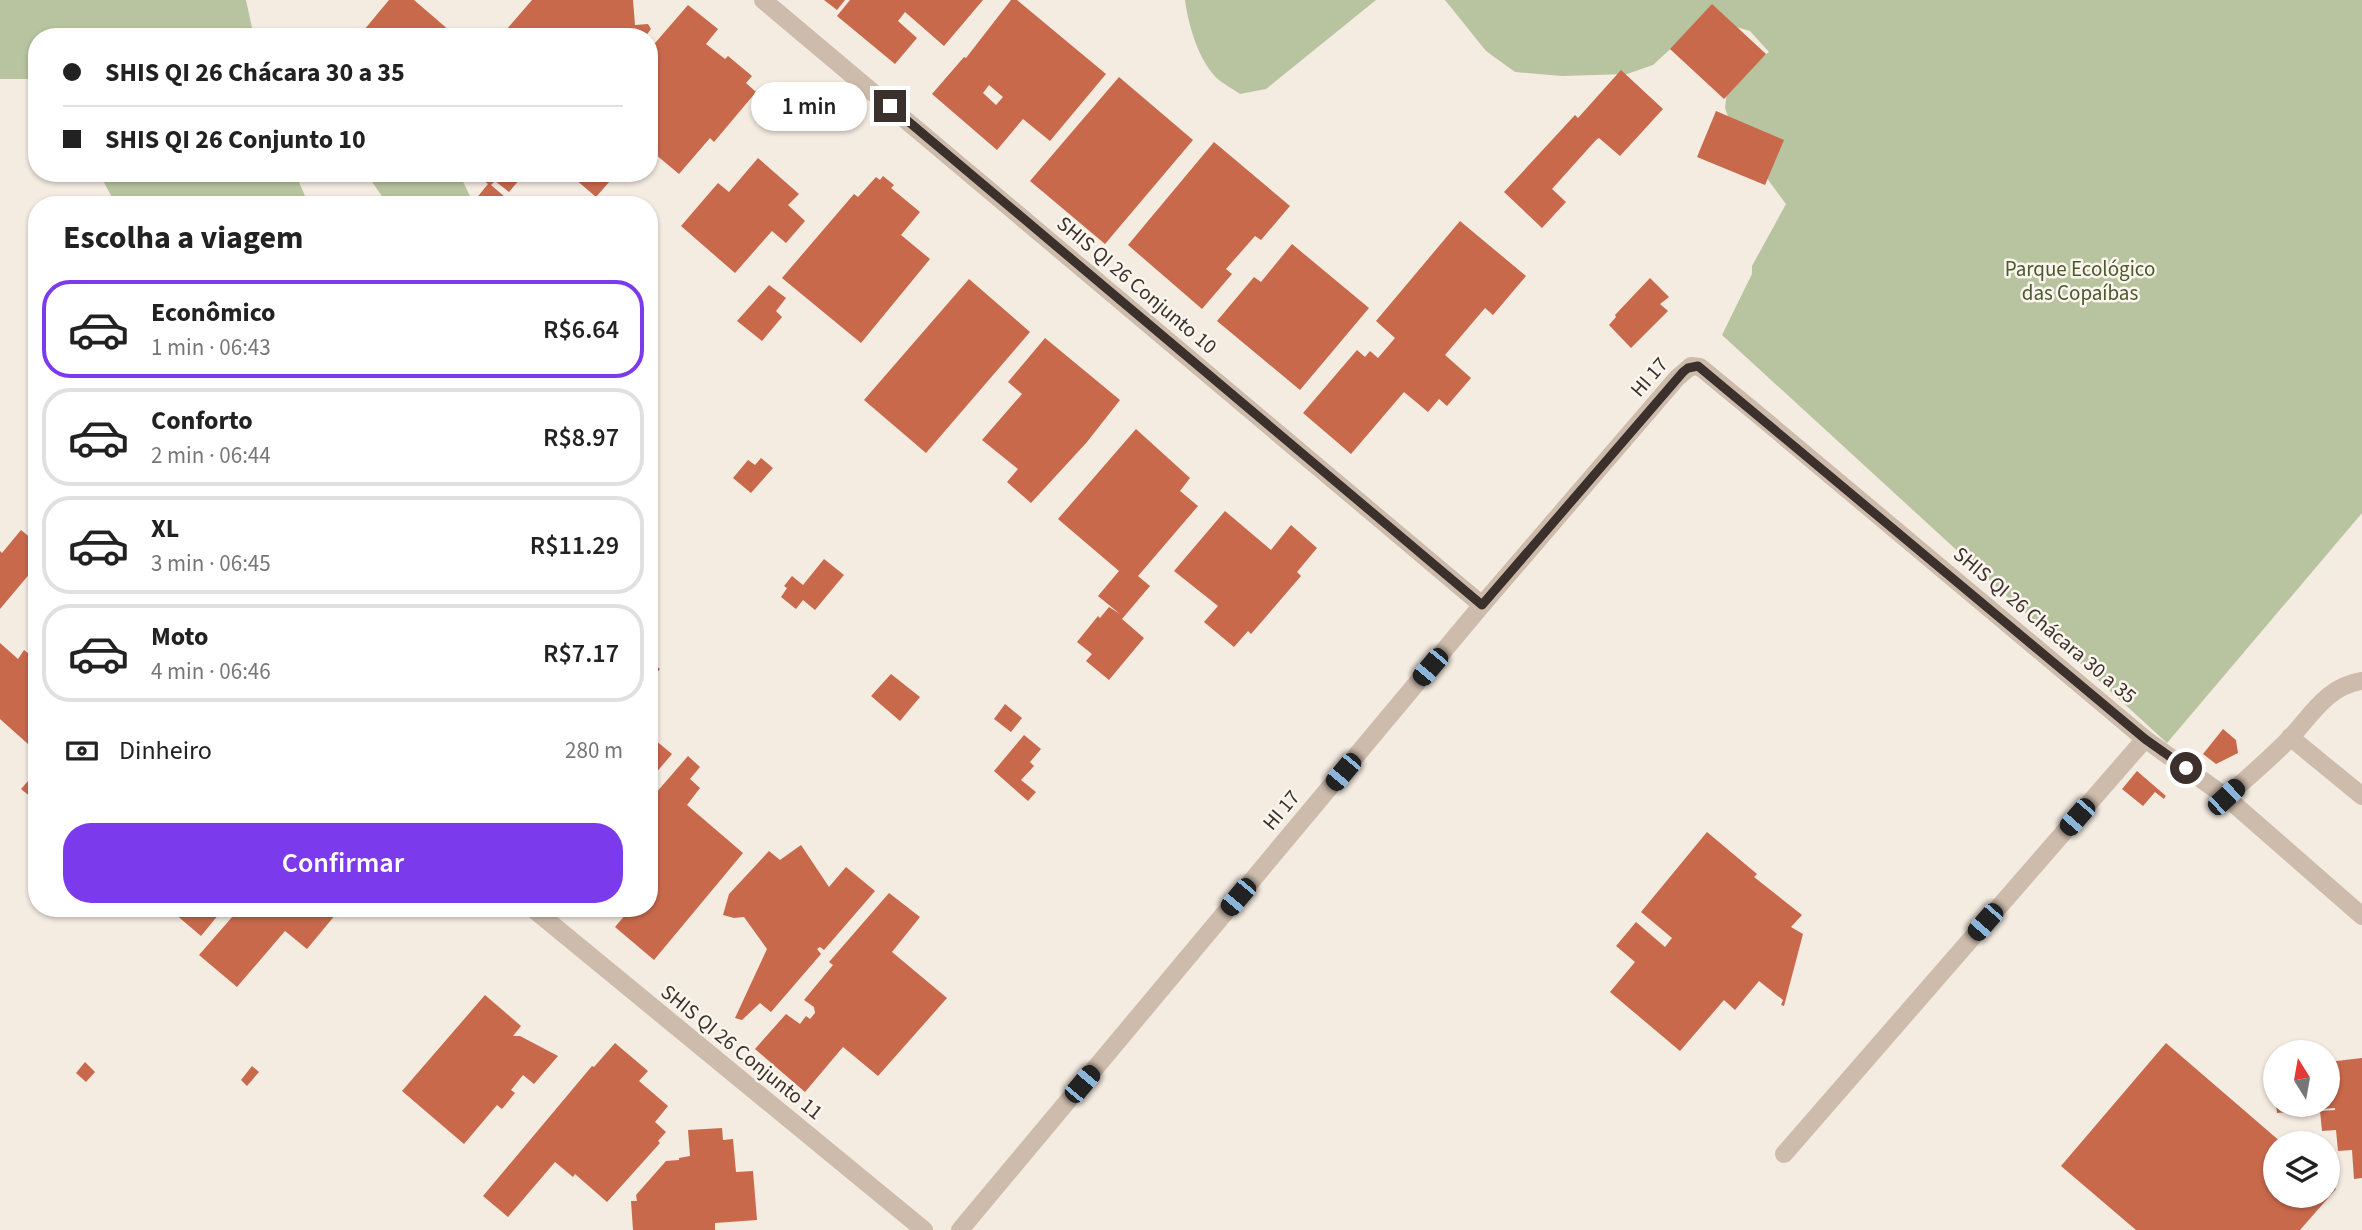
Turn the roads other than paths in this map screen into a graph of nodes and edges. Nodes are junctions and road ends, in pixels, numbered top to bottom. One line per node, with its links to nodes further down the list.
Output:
1 (763, 0): 3 (street, SHIS QI 26 Conjunto 10)
2 (1700, 367): 3 (street, HI 17); 6 (street, SHIS QI 26 Chácara 30 a 35)
3 (1482, 605): 13 (street, HI 17)
4 (2362, 681): 5 (street)
5 (2290, 737): 7 (street); 8 (street)
6 (2145, 739): 8 (street, SHIS QI 26 Chácara 30 a 35); 11 (street)
7 (2362, 796)
8 (2226, 797): 9 (street, SHIS QI 26 Chácara 30 a 35)
9 (2362, 916)
10 (543, 917): 12 (street, SHIS QI 26 Conjunto 11)
11 (1784, 1154)
12 (924, 1230)
13 (960, 1230)

